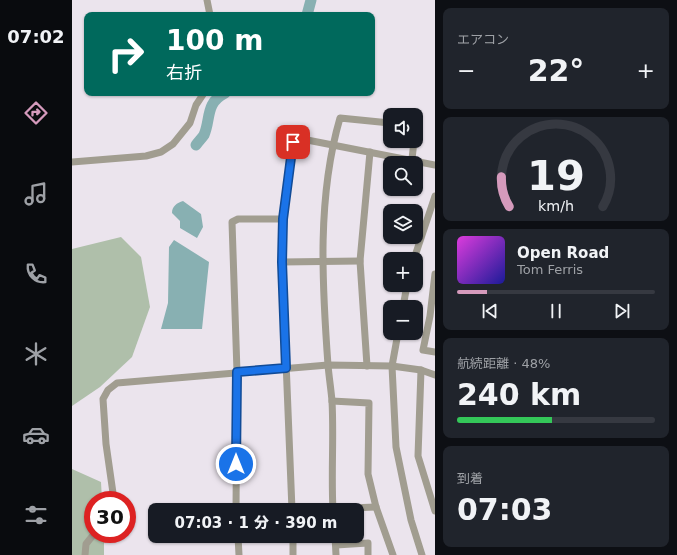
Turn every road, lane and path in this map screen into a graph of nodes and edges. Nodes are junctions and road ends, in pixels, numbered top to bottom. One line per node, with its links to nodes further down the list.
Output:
1 (206, 0): 2 (street)
2 (209, 12)
3 (202, 96): 8 (street)
4 (383, 122): 5 (street)
5 (332, 144): 6 (street); 12 (street); 14 (street)
6 (370, 152): 7 (street); 15 (street)
7 (394, 156)
8 (72, 162)
9 (423, 162): 10 (street)
10 (435, 165)
11 (435, 196): 13 (street)
12 (283, 219): 16 (street); 25 (street)
13 (416, 252)
14 (323, 261): 15 (street); 16 (street); 20 (street)
15 (360, 261): 21 (street)
16 (282, 262): 23 (street)
17 (435, 274): 19 (street)
18 (397, 340): 22 (street)
19 (435, 352)
20 (328, 365): 21 (street); 23 (street); 27 (street)
21 (367, 366): 22 (street)
22 (392, 366): 24 (street); 45 (street)
23 (286, 368): 25 (street); 30 (street)
24 (421, 370): 26 (street); 34 (street)
25 (237, 372): 28 (street); 29 (street)
26 (435, 375)
27 (332, 401): 31 (street); 32 (street)
28 (113, 491)
29 (236, 503)
30 (292, 503)
31 (333, 503)
32 (376, 507): 33 (street); 44 (street)
33 (364, 508)
34 (435, 511)
35 (87, 543): 39 (street)
36 (238, 543): 40 (street)
37 (293, 543): 41 (street)
38 (336, 545): 42 (street); 43 (street)
39 (85, 555)
40 (239, 555)
41 (293, 555)
42 (336, 555)
43 (368, 555)
44 (393, 555)
45 (422, 555)

